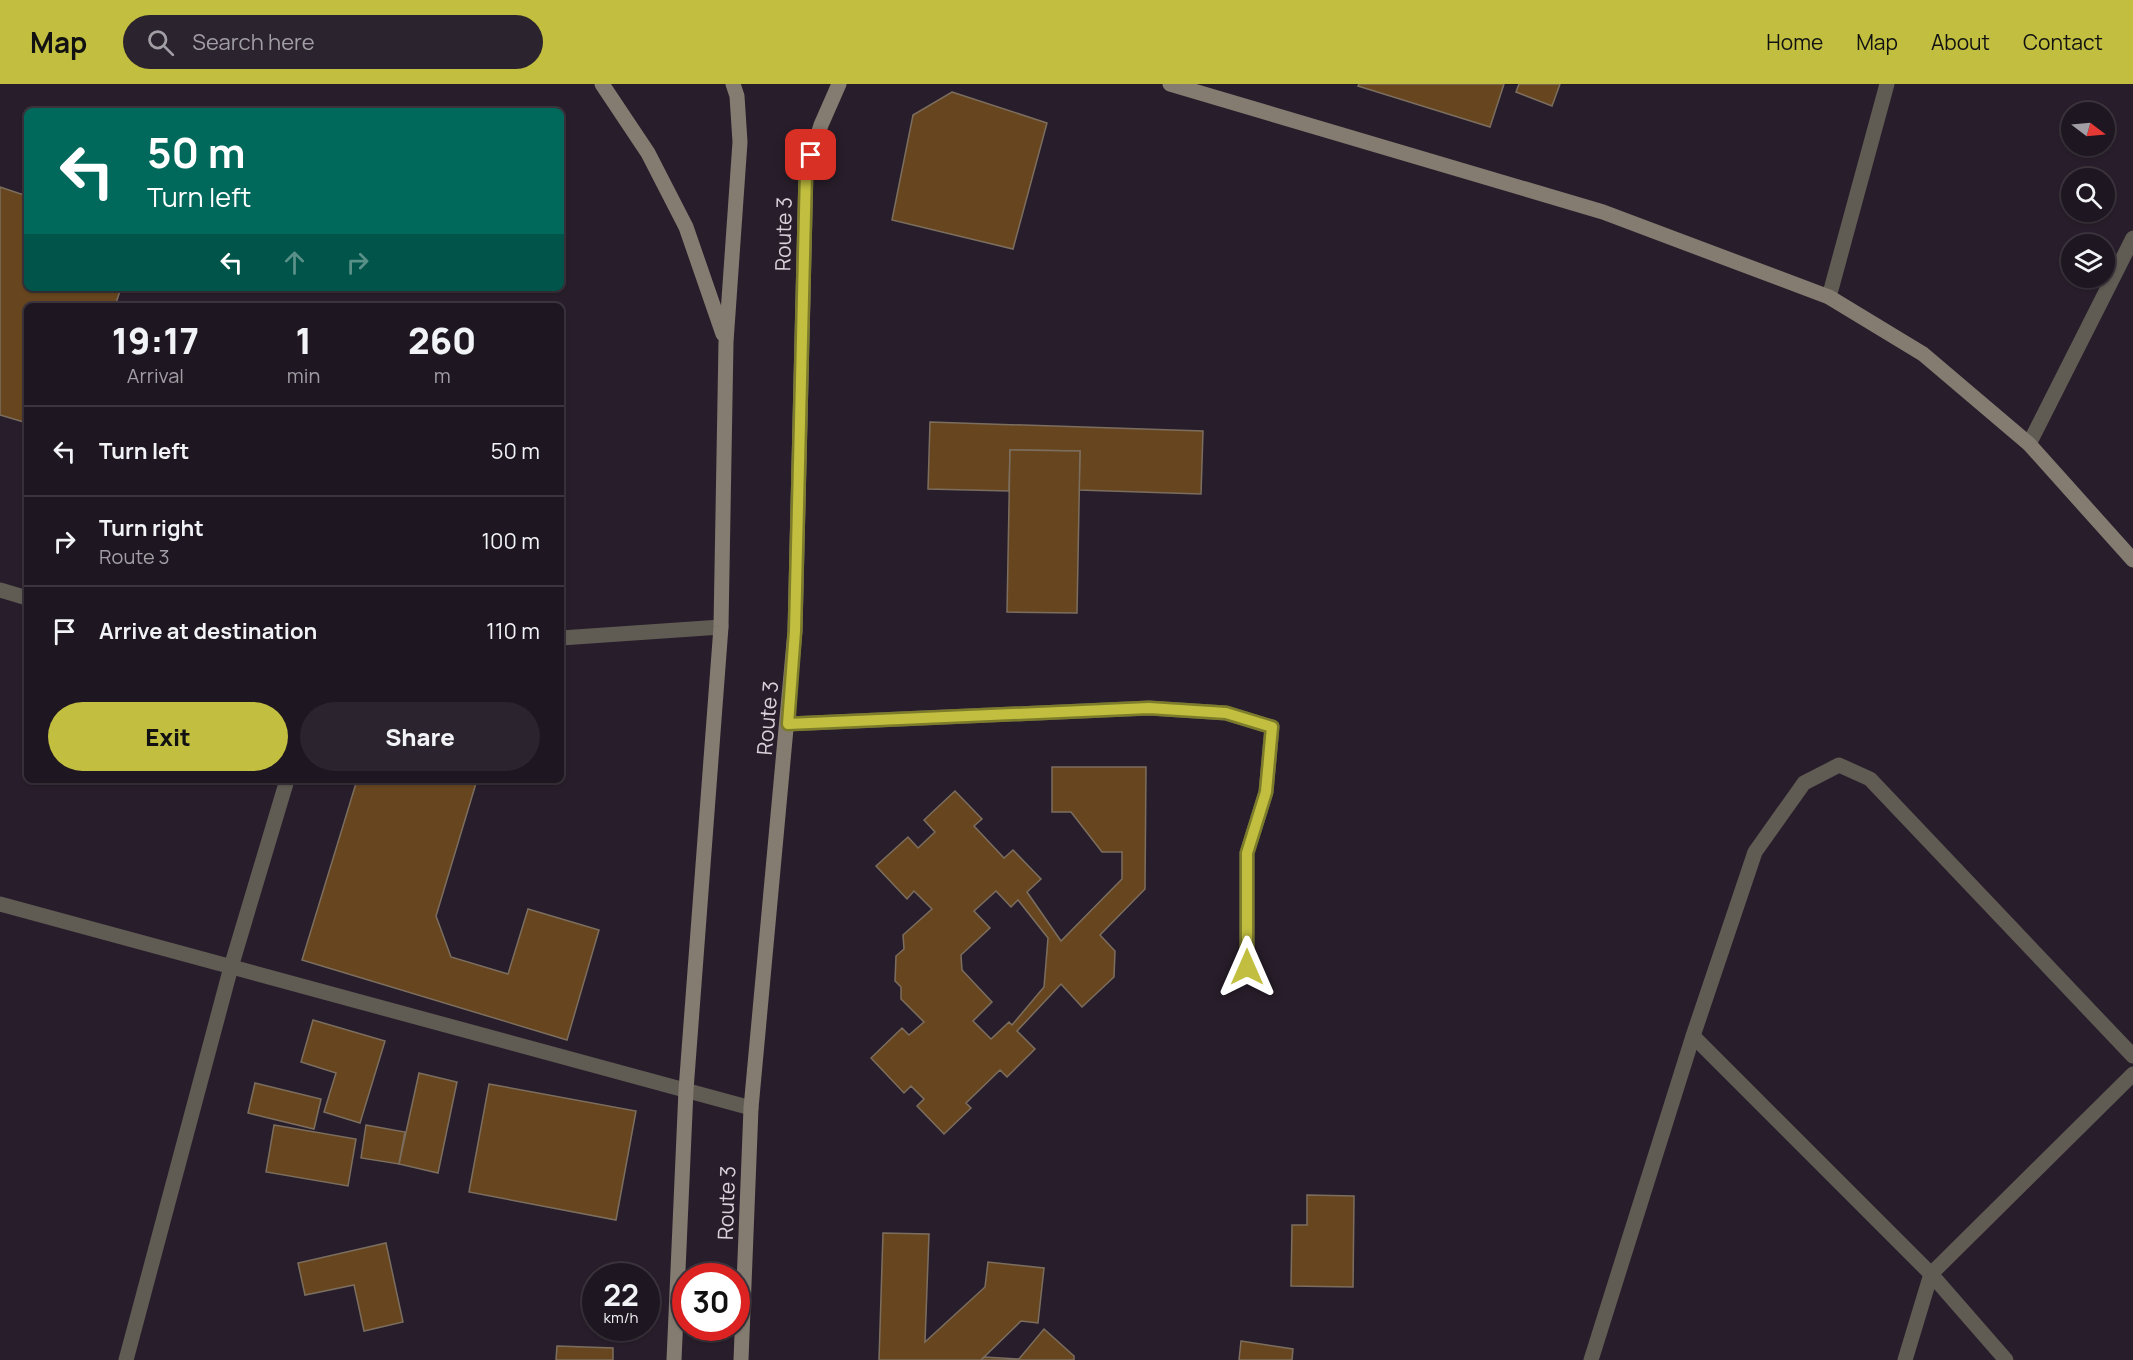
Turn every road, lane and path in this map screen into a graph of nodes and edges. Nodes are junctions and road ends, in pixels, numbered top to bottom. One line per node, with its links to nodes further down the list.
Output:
1 (602, 84): 8 (main road)
2 (734, 84): 8 (main road)
3 (839, 84): 15 (main road, Route 3)
4 (1170, 84): 7 (main road)
5 (1887, 84): 7 (street)
6 (2133, 238): 9 (street)
7 (1829, 297): 9 (main road)
8 (726, 342): 13 (main road)
9 (2029, 444): 10 (main road)
10 (2133, 560)
11 (0, 590): 12 (street)
12 (24, 597)
13 (721, 627): 14 (street); 23 (main road)
14 (564, 638)
15 (788, 724): 19 (street); 24 (main road, Route 3)
16 (286, 783): 18 (street)
17 (0, 904): 18 (street)
18 (231, 967): 23 (street); 26 (street)
19 (1247, 967)
20 (1693, 1036): 21 (street); 25 (street); 29 (street)
21 (2133, 1056)
22 (2133, 1074): 25 (street)
23 (686, 1090): 24 (street); 27 (main road)
24 (751, 1108): 28 (main road, Route 3)
25 (1931, 1274): 30 (street); 31 (street)
26 (126, 1360)
27 (674, 1360)
28 (741, 1360)
29 (1591, 1360)
30 (1905, 1360)
31 (2006, 1360)

